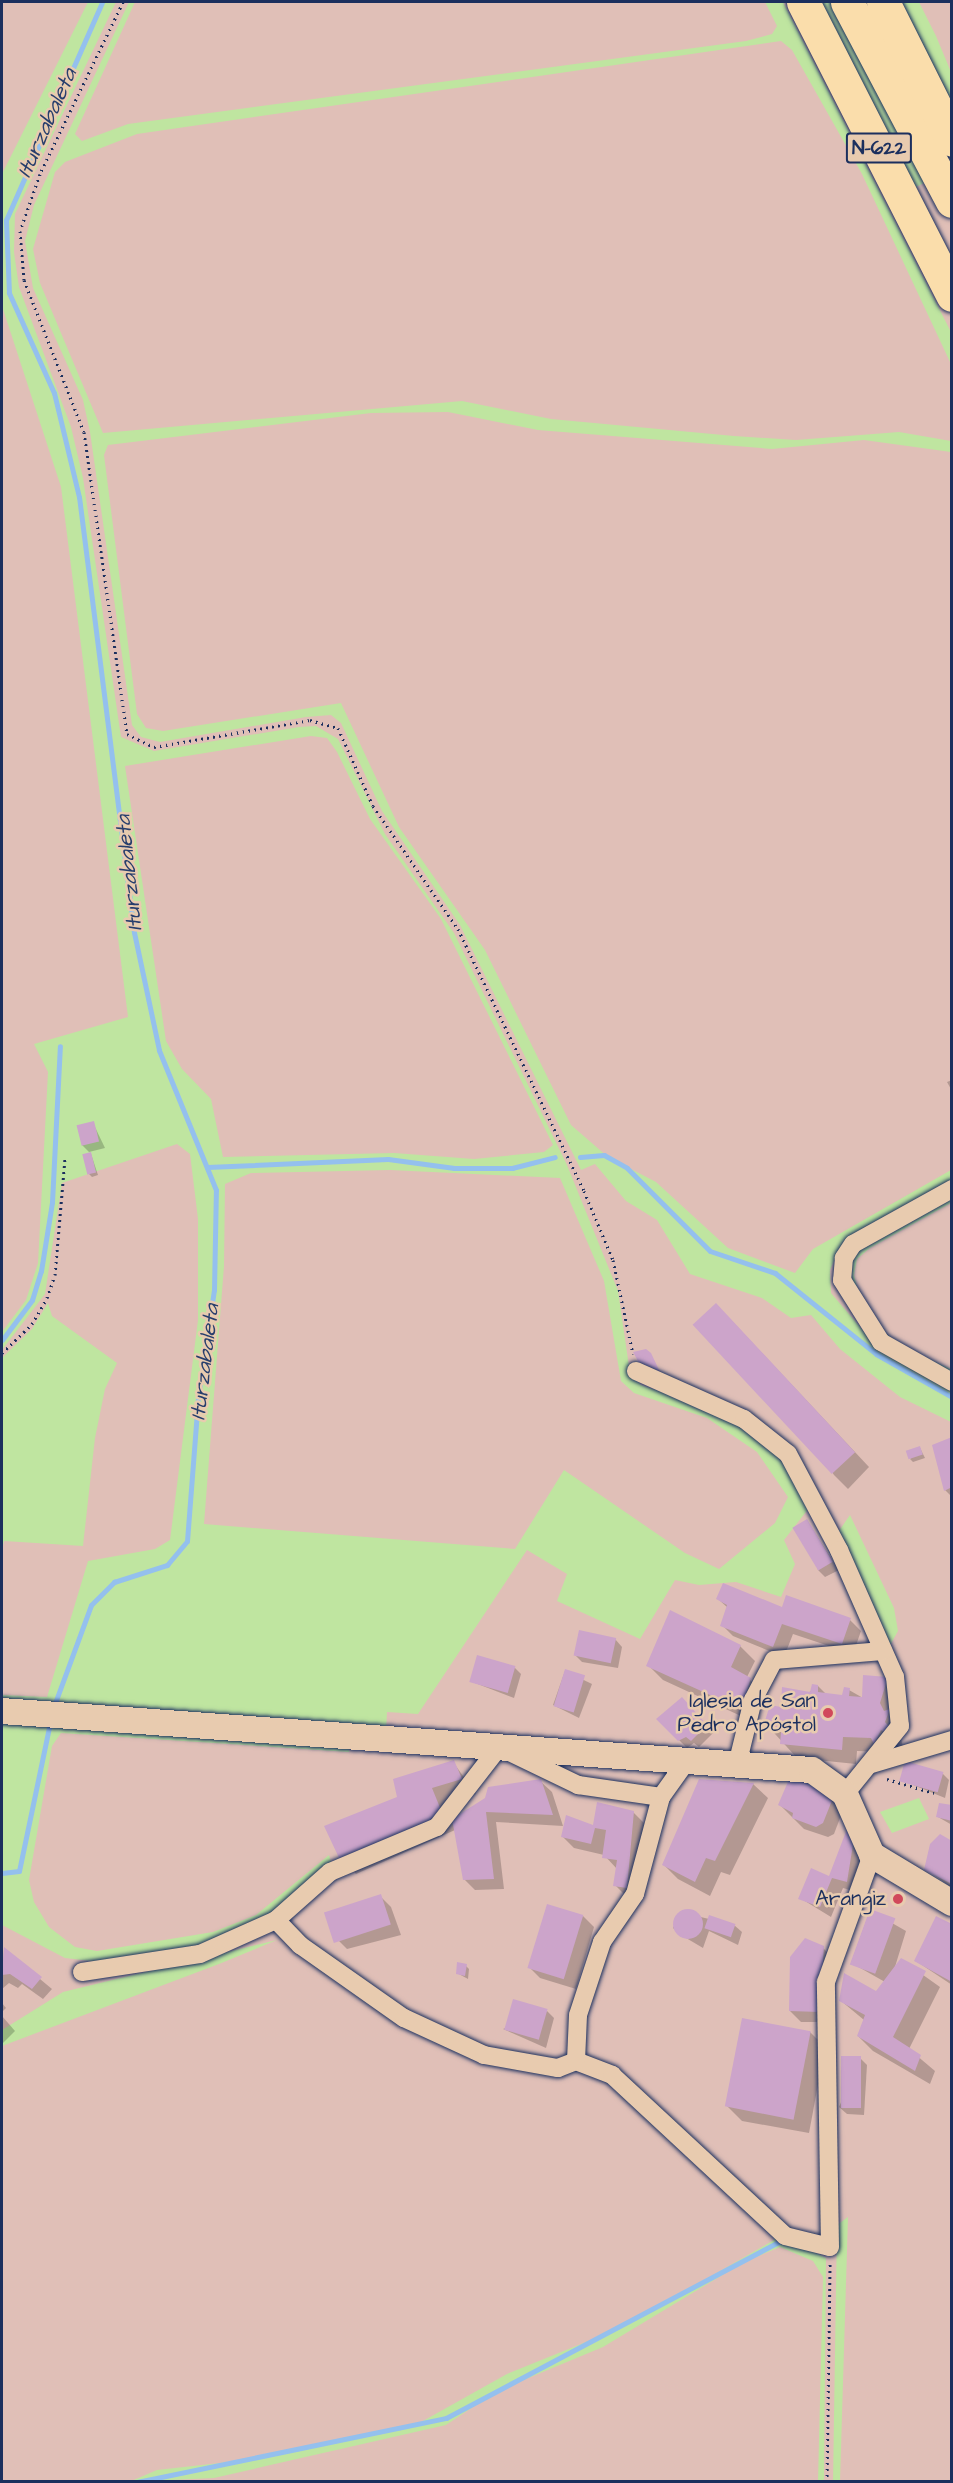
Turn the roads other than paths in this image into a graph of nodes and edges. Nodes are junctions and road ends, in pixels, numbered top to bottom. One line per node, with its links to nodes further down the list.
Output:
1 (803, 2): 6 (highway, N-622)
2 (847, 2): 5 (highway, N-622)
3 (883, 2): 4 (highway)
4 (951, 140)
5 (951, 201)
6 (951, 295)
7 (951, 1189): 9 (street)
8 (636, 1371): 10 (street)
9 (951, 1382)
10 (883, 1651): 15 (street); 16 (street)
11 (2, 1711): 13 (street)
12 (951, 1740): 16 (street)
13 (499, 1747): 14 (street); 18 (street); 21 (street)
14 (686, 1762): 15 (street); 18 (street)
15 (737, 1765): 17 (street)
16 (868, 1769): 17 (street)
17 (846, 1794): 19 (street)
18 (661, 1797): 23 (street)
19 (872, 1855): 20 (street); 23 (street)
20 (951, 1902)
21 (276, 1920): 22 (street); 23 (street)
22 (82, 1972)
23 (576, 2061)

